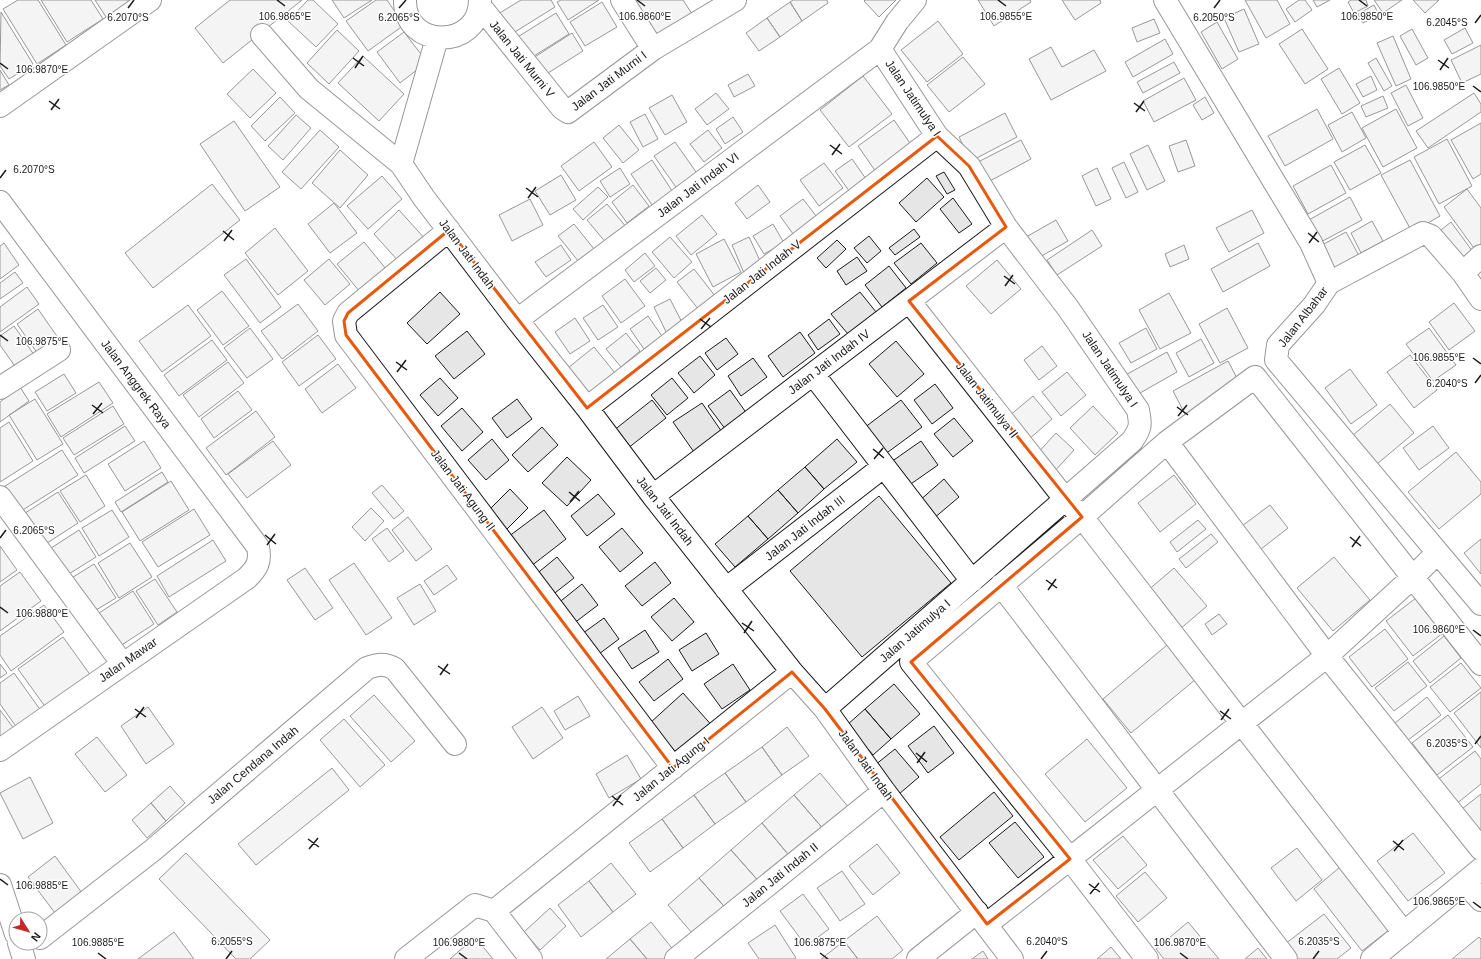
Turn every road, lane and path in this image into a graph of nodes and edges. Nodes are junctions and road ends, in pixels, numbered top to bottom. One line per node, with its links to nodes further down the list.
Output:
1 (150, 0): 12 (street)
2 (405, 0): 9 (street)
3 (622, 0): 10 (street)
4 (734, 0): 10 (street, Jalan Jati Murni I)
5 (915, 0): 11 (street)
6 (1165, 0): 21 (street, Jalan Albahar)
7 (480, 3): 9 (street); 13 (street, Jalan Jati Murni V)
8 (262, 35): 15 (street, Jalan Jati Indah)
9 (437, 38): 15 (street)
10 (653, 49): 13 (street, Jalan Jati Murni I)
11 (880, 49): 14 (street, Jalan Jatimulya I); 24 (street, Jalan Jati Indah VI)
12 (0, 106)
13 (565, 111)
14 (937, 136): 17 (street, Jalan Jatimulya I); 28 (street, Jalan Jati Indah V)
15 (401, 164): 18 (street, Jalan Jati Indah)
16 (0, 202): 36 (street, Jalan Anggrek Raya)
17 (1006, 226): 23 (street, Jalan Jati Indah IV); 33 (street, Jalan Jatimulya I)
18 (449, 230): 24 (street, Jalan Jati Indah); 50 (street, Jalan Jati Agung II)
19 (1481, 256): 20 (street)
20 (1462, 273): 21 (street); 22 (street)
21 (1329, 283): 35 (street, Jalan Albahar)
22 (1481, 299)
23 (909, 301): 26 (street, Jalan Jati Indah IV); 33 (street, Jalan Jatimulya II)
24 (517, 320): 28 (street, Jalan Jati Indah)
25 (59, 350): 27 (street)
26 (813, 374): 30 (street); 31 (street, Jalan Jati Indah IV)
27 (0, 388)
28 (587, 408): 31 (street, Jalan Jati Indah)
29 (1167, 442): 34 (street); 37 (street); 42 (street)
30 (883, 467): 38 (street); 40 (street, Jalan Jati Indah III)
31 (653, 496): 40 (street, Jalan Jati Indah)
32 (0, 497): 43 (street)
33 (1065, 499): 34 (street, Jalan Jatimulya II); 38 (street, Jalan Jatimulya I)
34 (1082, 517): 39 (street); 47 (street, Jalan Jatimulya II)
35 (1437, 553): 37 (street); 41 (street, Jalan Albahar)
36 (255, 569): 43 (street, Jalan Mawar)
37 (1414, 577): 42 (street); 44 (street)
38 (972, 581): 46 (street, Jalan Jatimulya I)
39 (1001, 585): 51 (street); 54 (street)
40 (726, 590): 45 (street, Jalan Jati Indah)
41 (1481, 604)
42 (1327, 656): 47 (street); 53 (street)
43 (122, 663): 49 (street, Jalan Mawar)
44 (1481, 664)
45 (792, 672): 46 (street, Jalan Jati Indah); 50 (street, Jalan Jati Agung I)
46 (825, 709): 52 (street, Jalan Jati Indah)
47 (1242, 723): 51 (street); 63 (street, Jalan Jatimulya II)
48 (455, 744): 62 (street, Jalan Cendana Indah)
49 (0, 750)
50 (673, 768): 59 (street, Jalan Jati Agung I)
51 (1157, 790): 54 (street); 70 (street)
52 (884, 791): 61 (street, Jalan Jati Indah); 66 (street, Jalan Jati Indah II)
53 (1481, 849)
54 (1070, 859): 61 (street); 69 (street)
55 (1481, 868): 56 (street)
56 (1465, 883): 58 (street); 63 (street)
57 (0, 884): 60 (street)
58 (1481, 900)
59 (494, 910): 64 (street); 65 (street)
60 (10, 911)
61 (982, 918): 67 (street); 68 (street, Jalan Jati Indah)
62 (48, 932)
63 (1404, 933): 71 (street)
64 (406, 959)
65 (531, 959)
66 (676, 959)
67 (918, 959)
68 (1012, 959)
69 (1147, 959)
70 (1286, 959)
71 (1372, 959)

